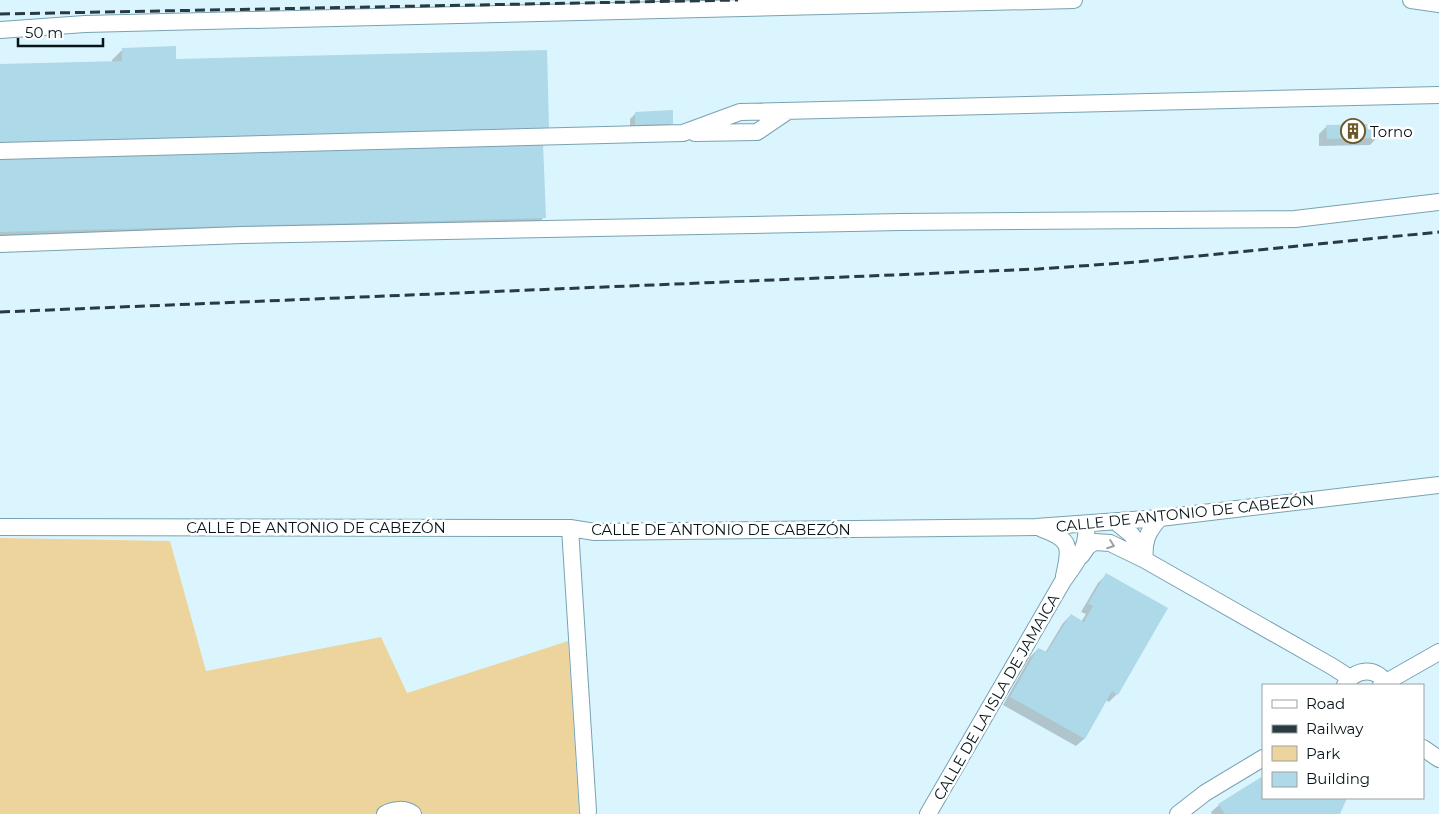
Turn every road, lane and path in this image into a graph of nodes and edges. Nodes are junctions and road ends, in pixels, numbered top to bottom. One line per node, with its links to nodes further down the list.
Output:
1 (1074, 0): 4 (street)
2 (1411, 0): 3 (street)
3 (1439, 4)
4 (0, 30)
5 (1439, 95): 6 (street)
6 (0, 151)
7 (1439, 202): 8 (street)
8 (0, 244)
9 (1439, 485): 10 (street, CALLE DE ANTONIO DE CABEZÓN)
10 (1160, 518): 11 (street, CALLE DE ANTONIO DE CABEZÓN); 17 (street)
11 (1116, 522): 12 (street, CALLE DE ANTONIO DE CABEZÓN); 17 (street)
12 (1086, 524): 14 (street, CALLE DE ANTONIO DE CABEZÓN); 16 (street, CALLE DE LA ISLA DE JAMAICA)
13 (0, 527): 15 (street, CALLE DE ANTONIO DE CABEZÓN)
14 (1036, 527): 15 (street, CALLE DE ANTONIO DE CABEZÓN); 18 (street, CALLE DE LA ISLA DE JAMAICA)
15 (570, 528): 25 (street)
16 (1080, 556): 17 (street, one-way to 17); 18 (street, CALLE DE LA ISLA DE JAMAICA)
17 (1145, 560): 20 (street)
18 (1063, 581): 28 (street, CALLE DE LA ISLA DE JAMAICA)
19 (1439, 652): 21 (street)
20 (1347, 682): 21 (street)
21 (1384, 684)
22 (1424, 749): 24 (street)
23 (1262, 759): 29 (street)
24 (1439, 759)
25 (588, 812)
26 (385, 814): 27 (street)
27 (413, 814)
28 (928, 814)
29 (1178, 814)

